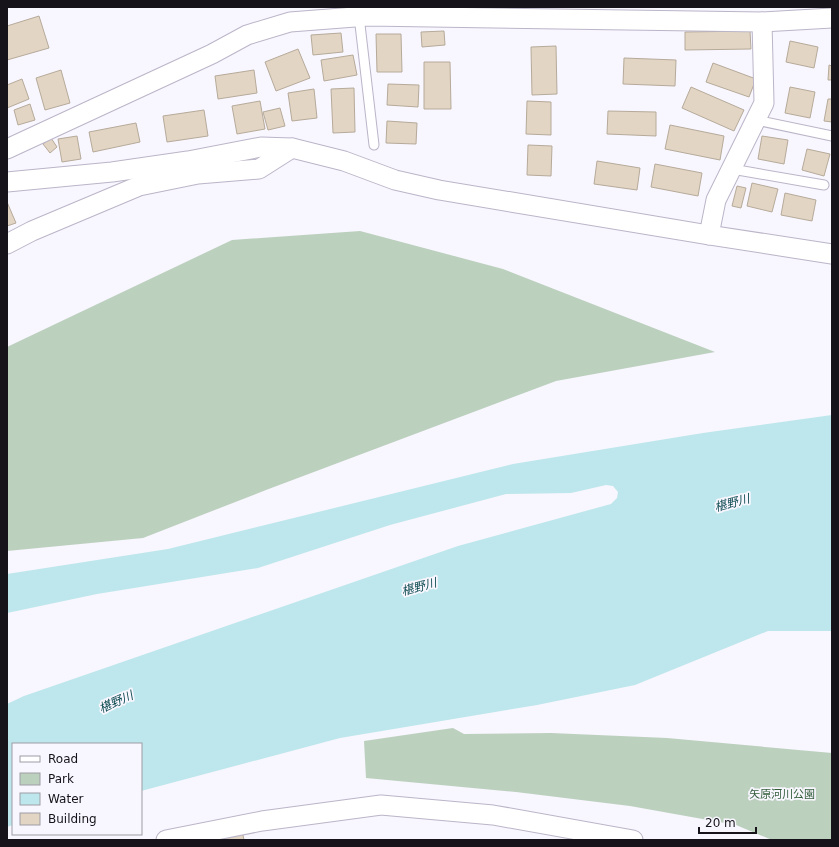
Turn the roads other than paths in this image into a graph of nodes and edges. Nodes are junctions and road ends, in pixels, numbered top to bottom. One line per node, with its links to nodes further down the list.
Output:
1 (365, 13): 3 (street); 6 (lane); 8 (street)
2 (832, 18): 3 (street)
3 (762, 22): 4 (street)
4 (756, 120): 5 (lane); 9 (street)
5 (832, 136)
6 (374, 145)
7 (292, 148): 10 (street); 12 (street); 13 (street)
8 (7, 149)
9 (732, 169): 11 (lane); 12 (street)
10 (7, 182)
11 (824, 185)
12 (709, 235): 14 (street)
13 (7, 244)
14 (832, 254)
15 (545, 832): 16 (street); 17 (street)
16 (166, 840)
17 (633, 840)

